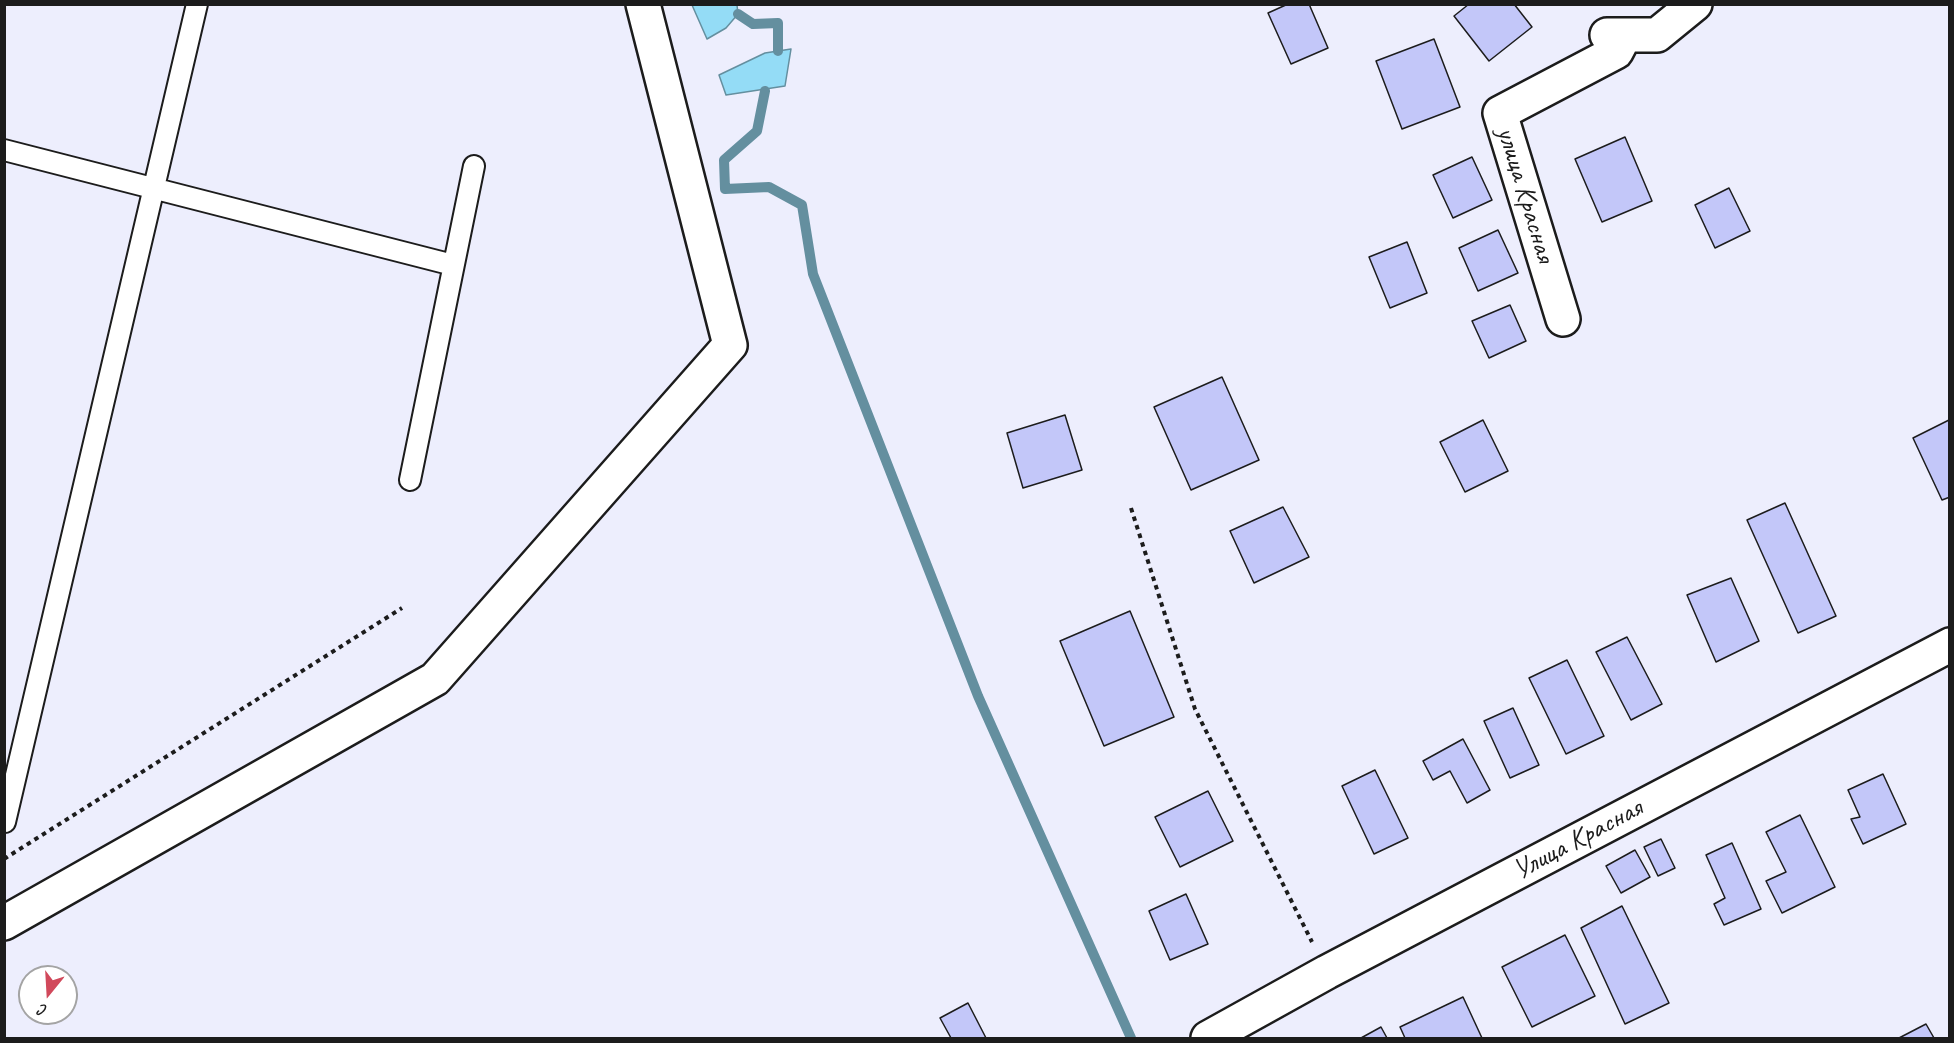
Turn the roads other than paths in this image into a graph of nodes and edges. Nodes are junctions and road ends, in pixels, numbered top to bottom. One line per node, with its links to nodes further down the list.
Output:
1 (197, 4): 6 (lane)
2 (643, 4): 12 (street)
3 (1695, 4): 8 (street, улица Красная)
4 (4, 150): 6 (lane)
5 (474, 166): 7 (lane)
6 (154, 189): 7 (lane); 11 (lane)
7 (453, 266): 9 (lane)
8 (1563, 319)
9 (410, 480)
10 (1950, 645): 13 (street, Улица Красная)
11 (5, 822)
12 (4, 923)
13 (1208, 1038)

